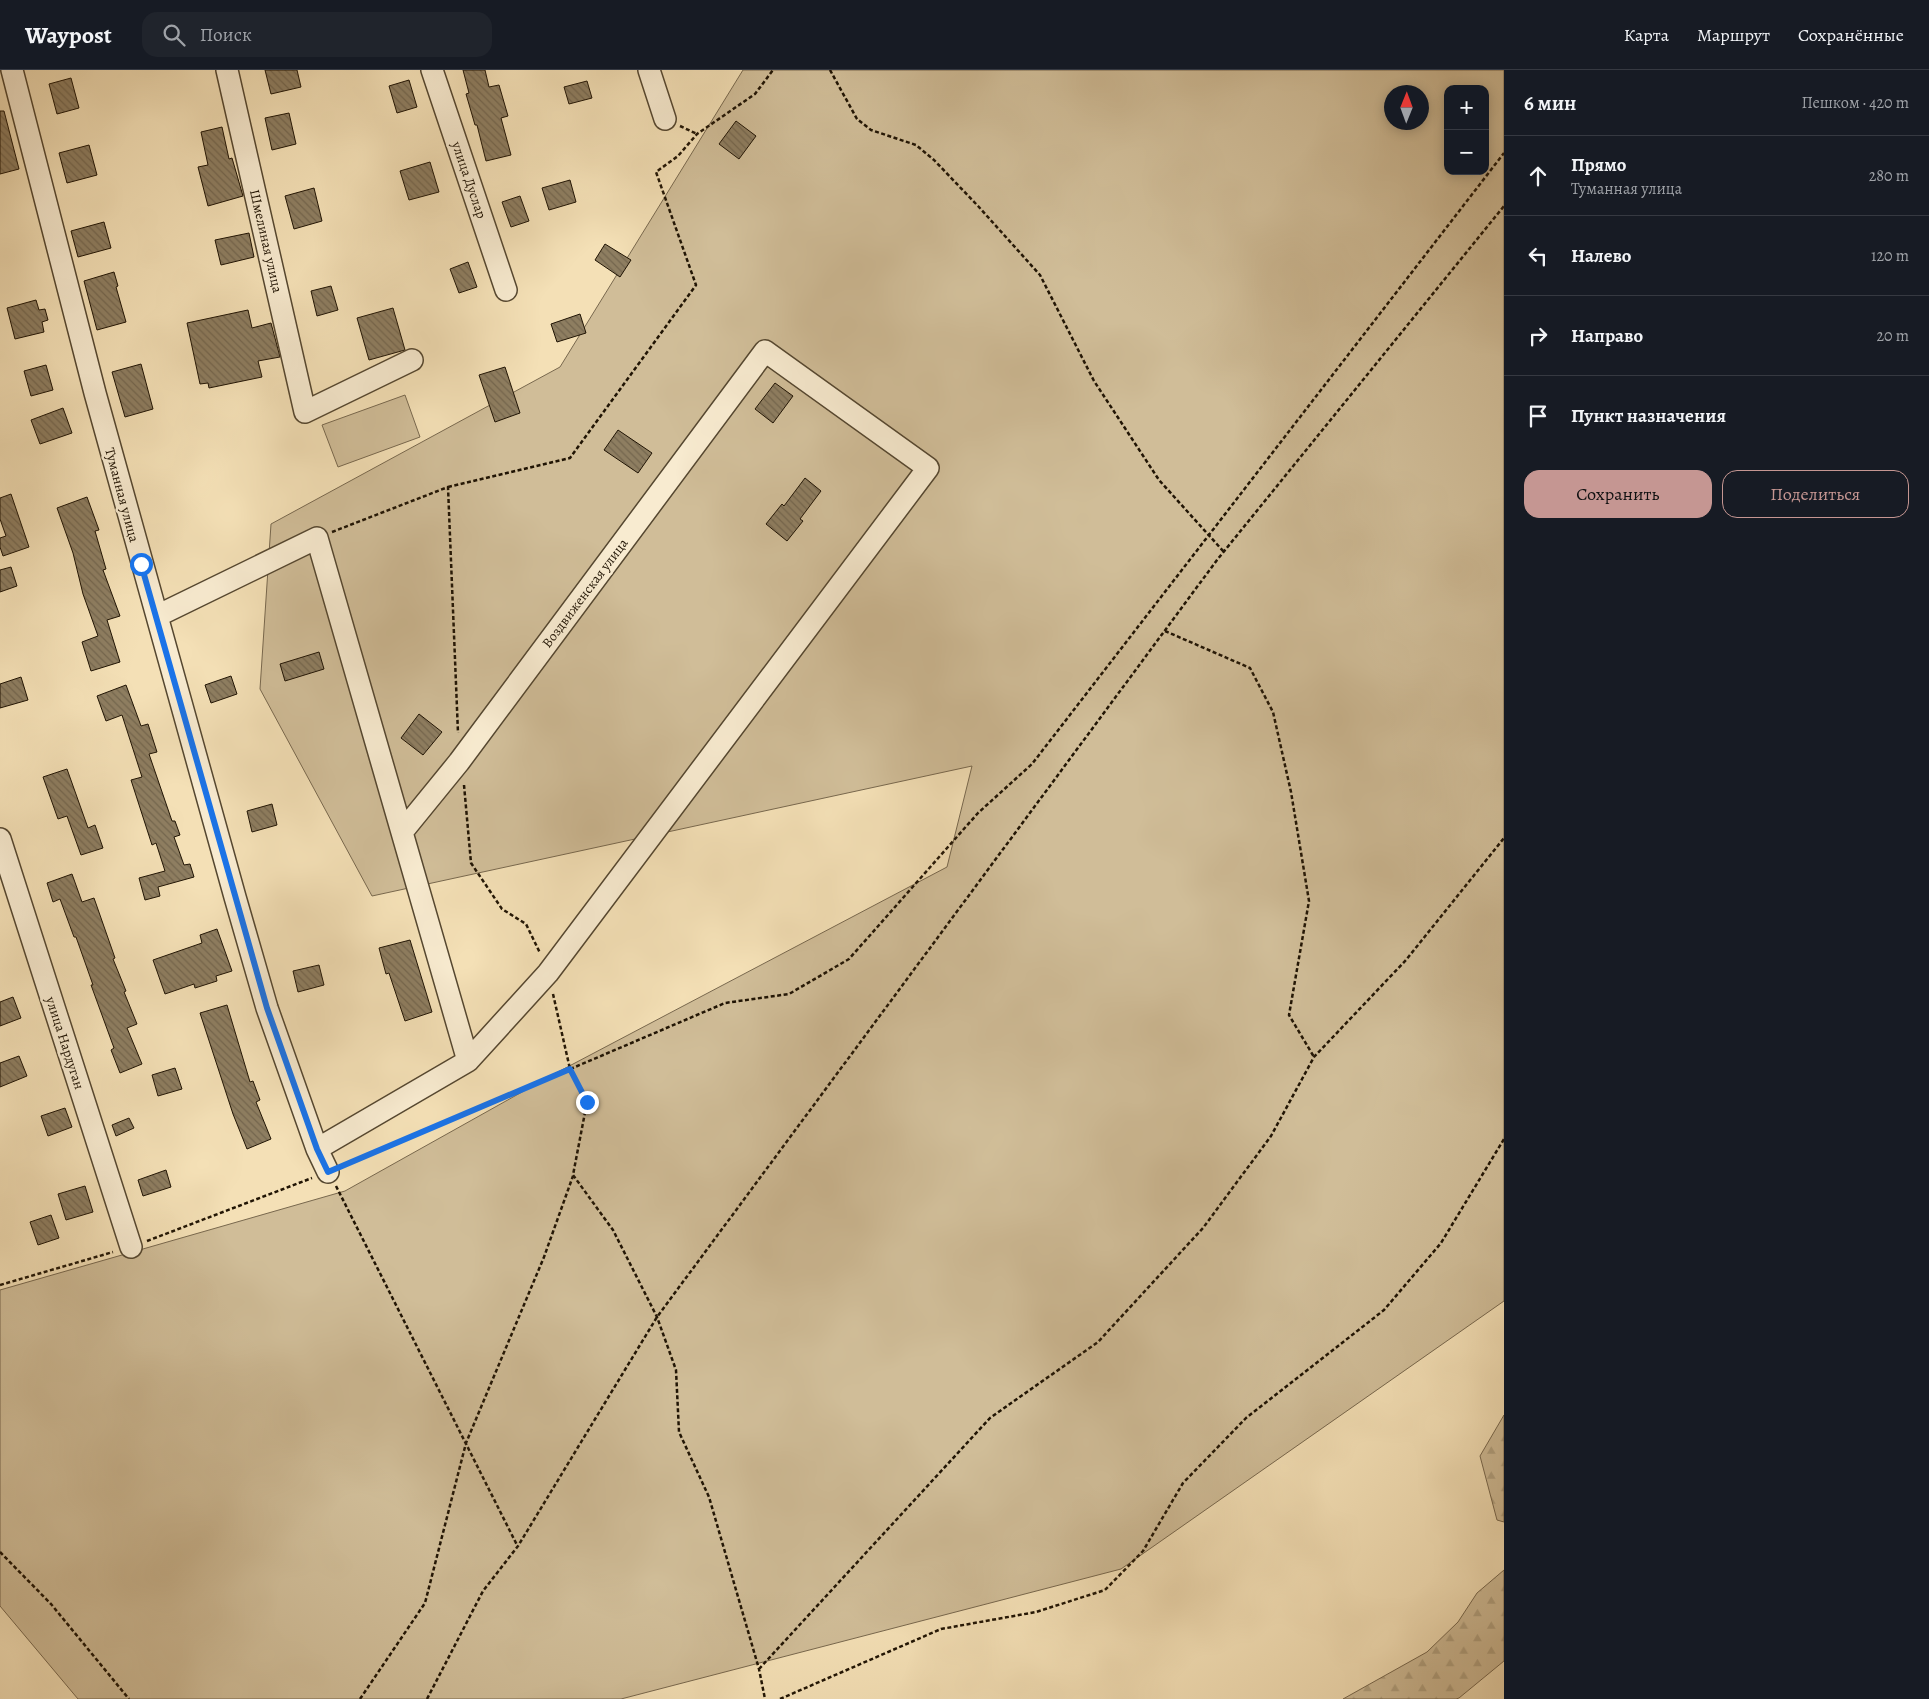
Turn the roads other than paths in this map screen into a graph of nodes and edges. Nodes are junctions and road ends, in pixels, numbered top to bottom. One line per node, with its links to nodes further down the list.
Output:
1 (12, 70): 8 (street, Туманная улица)
2 (227, 70): 7 (street, Шмелиная улица)
3 (432, 70): 6 (street, улица Дуслар)
4 (649, 70): 5 (street)
5 (665, 119)
6 (506, 290)
7 (412, 360)
8 (157, 616): 9 (street); 12 (street, Туманная улица)
9 (402, 832): 11 (street); 11 (street, Воздвиженская улица)
10 (0, 839): 14 (street, улица Нардуган)
11 (468, 1062): 12 (street)
12 (317, 1149): 13 (street, Туманная улица)
13 (328, 1172)
14 (131, 1246)

